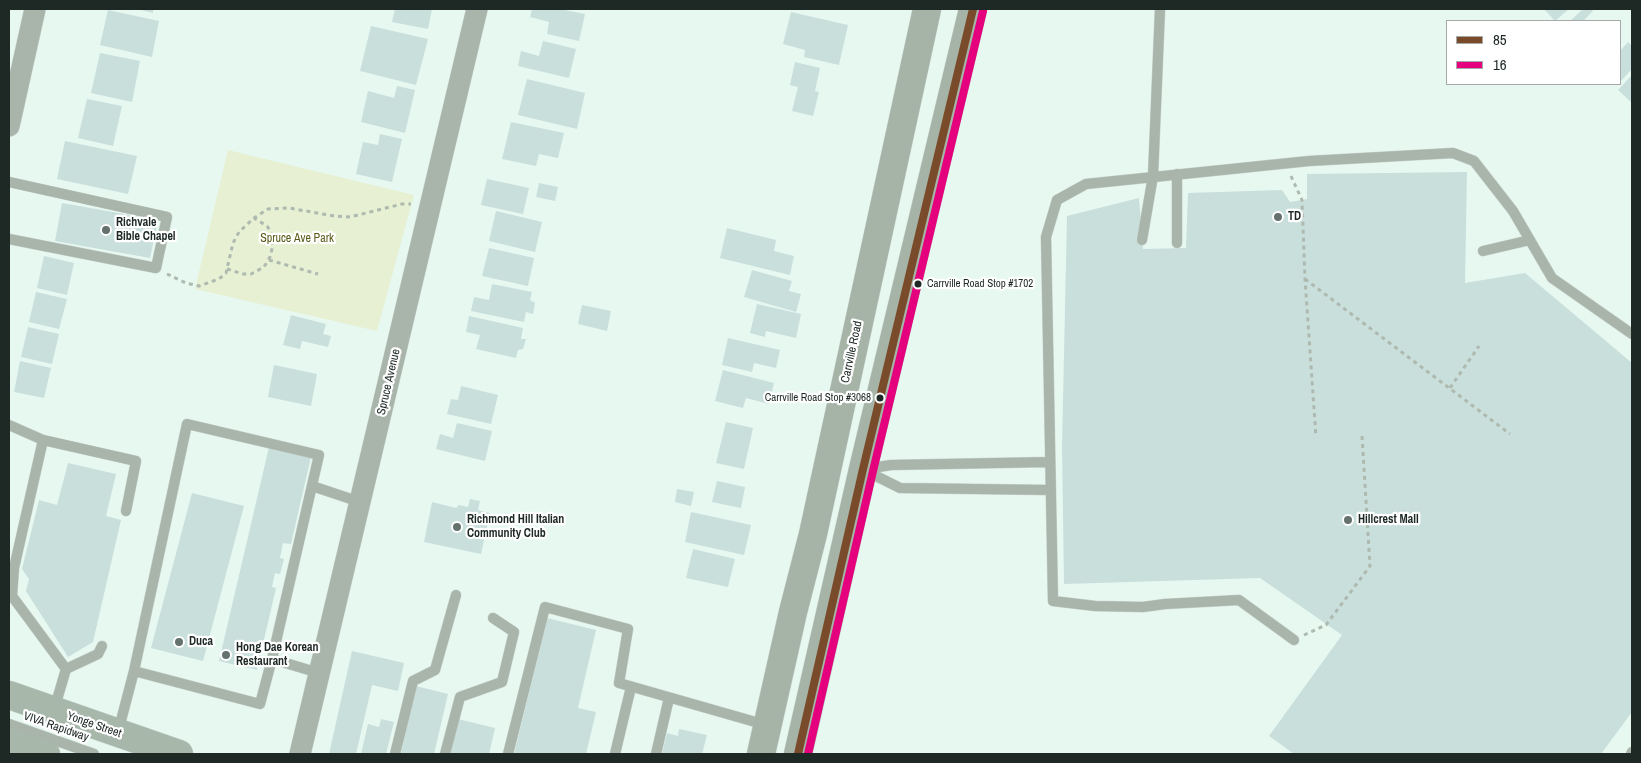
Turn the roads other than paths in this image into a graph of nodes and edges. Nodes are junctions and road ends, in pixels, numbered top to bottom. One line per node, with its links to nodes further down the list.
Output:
1 (35, 9): 6 (street)
2 (477, 9): 23 (street, Spruce Avenue)
3 (927, 9): 19 (main road, Carrville Road)
4 (973, 9): 20 (main road)
5 (1160, 9): 8 (lane)
6 (9, 126)
7 (1177, 174): 8 (lane); 12 (lane); 13 (lane)
8 (1153, 176): 11 (lane); 18 (lane)
9 (9, 182): 10 (lane)
10 (9, 238)
11 (1142, 240)
12 (1530, 240): 14 (lane); 15 (lane)
13 (1177, 243)
14 (1483, 251)
15 (1632, 334)
16 (9, 425): 17 (lane)
17 (43, 440): 24 (lane); 25 (lane)
18 (1050, 462): 20 (lane); 22 (lane)
19 (828, 464): 20 (main road); 31 (main road, Carrville Road)
20 (863, 469): 22 (lane); 35 (main road)
21 (312, 486): 23 (lane); 30 (lane); 33 (lane)
22 (1051, 490): 28 (lane)
23 (360, 502): 34 (street, Spruce Avenue)
24 (126, 511)
25 (12, 568): 32 (lane)
26 (456, 595): 48 (lane)
27 (493, 618): 49 (lane)
28 (1294, 640)
29 (102, 646): 32 (lane)
30 (272, 659): 33 (lane); 34 (lane)
31 (780, 667): 35 (main road); 41 (main road, Carrville Road)
32 (66, 668): 39 (lane)
33 (134, 671): 42 (lane)
34 (319, 674): 47 (street, Spruce Avenue)
35 (816, 674): 54 (main road)
36 (631, 687): 38 (lane); 50 (lane); 51 (lane)
37 (9, 695): 39 (main road, Yonge Street)
38 (669, 698): 41 (lane); 52 (lane)
39 (54, 711): 42 (main road, Yonge Street)
40 (9, 724): 45 (lane, VIVA Rapidway)
41 (767, 725): 53 (main road, Carrville Road)
42 (118, 733): 46 (main road, Yonge Street)
43 (9, 742): 44 (main road)
44 (46, 754)
45 (94, 754)
46 (179, 754)
47 (300, 754)
48 (395, 754)
49 (445, 754)
50 (508, 754)
51 (615, 754)
52 (656, 754)
53 (761, 754)
54 (798, 754)

